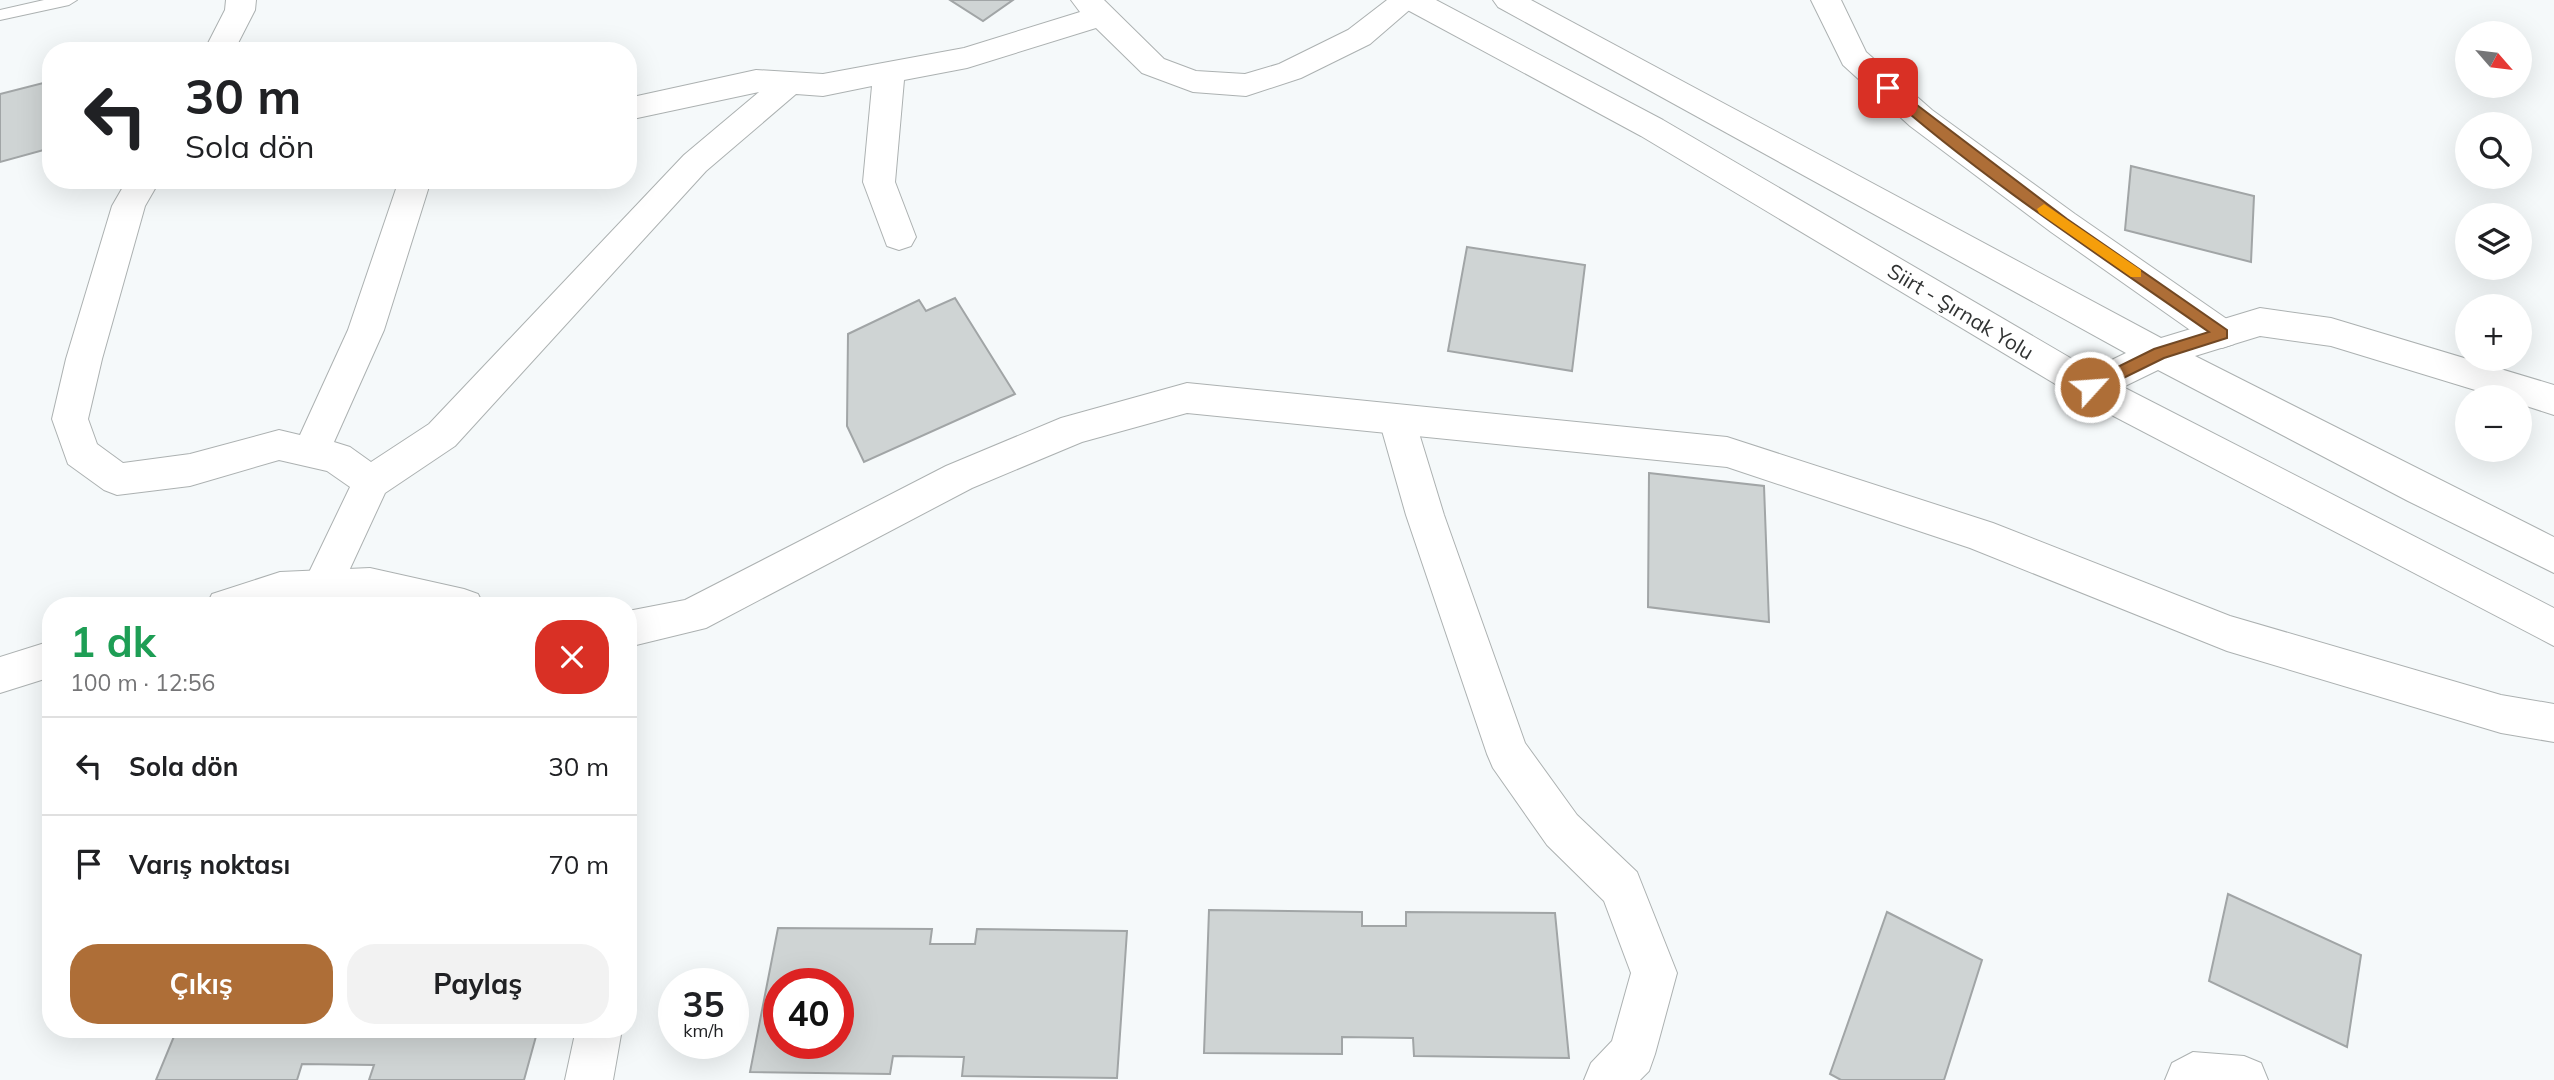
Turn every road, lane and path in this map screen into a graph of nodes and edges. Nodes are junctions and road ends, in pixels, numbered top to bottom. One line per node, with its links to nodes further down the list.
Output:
1 (69, 0): 8 (lane)
2 (242, 0): 9 (street)
3 (1406, 0): 7 (street)
4 (1412, 0): 18 (street, Siirt - Şırnak Yolu)
5 (1508, 0): 17 (street)
6 (1825, 2): 16 (street)
7 (1093, 8): 10 (street)
8 (0, 15)
9 (224, 42)
10 (889, 72): 11 (street); 15 (street)
11 (789, 83): 12 (street); 22 (street)
12 (637, 106)
13 (139, 189): 21 (street)
14 (412, 189): 21 (street)
15 (899, 237)
16 (2222, 334): 17 (street); 19 (street)
17 (2159, 354): 18 (street); 23 (street)
18 (2090, 387): 28 (street, Siirt - Şırnak Yolu)
19 (2554, 400)
20 (1397, 420): 27 (street); 31 (street); 34 (street)
21 (311, 452): 22 (street)
22 (371, 482): 24 (street)
23 (2554, 556)
24 (322, 587): 25 (street); 26 (street)
25 (255, 597)
26 (424, 597)
27 (637, 627)
28 (2554, 628)
29 (42, 662): 30 (street)
30 (0, 674)
31 (2554, 723)
32 (597, 1038): 33 (street)
33 (589, 1080)
34 (1608, 1080)
35 (2189, 1080): 36 (street)
36 (2244, 1080)

